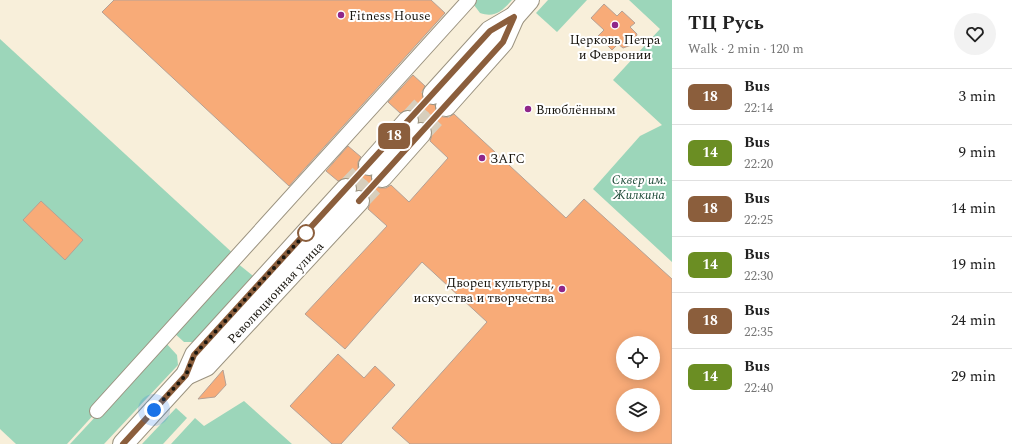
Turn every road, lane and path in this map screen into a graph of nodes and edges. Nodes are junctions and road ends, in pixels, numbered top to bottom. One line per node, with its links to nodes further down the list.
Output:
1 (469, 0): 7 (street)
2 (529, 0): 3 (main road)
3 (440, 100)
4 (415, 127): 5 (main road)
5 (376, 171)
6 (353, 195): 8 (main road, Революционная улица)
7 (97, 411)
8 (123, 444)

